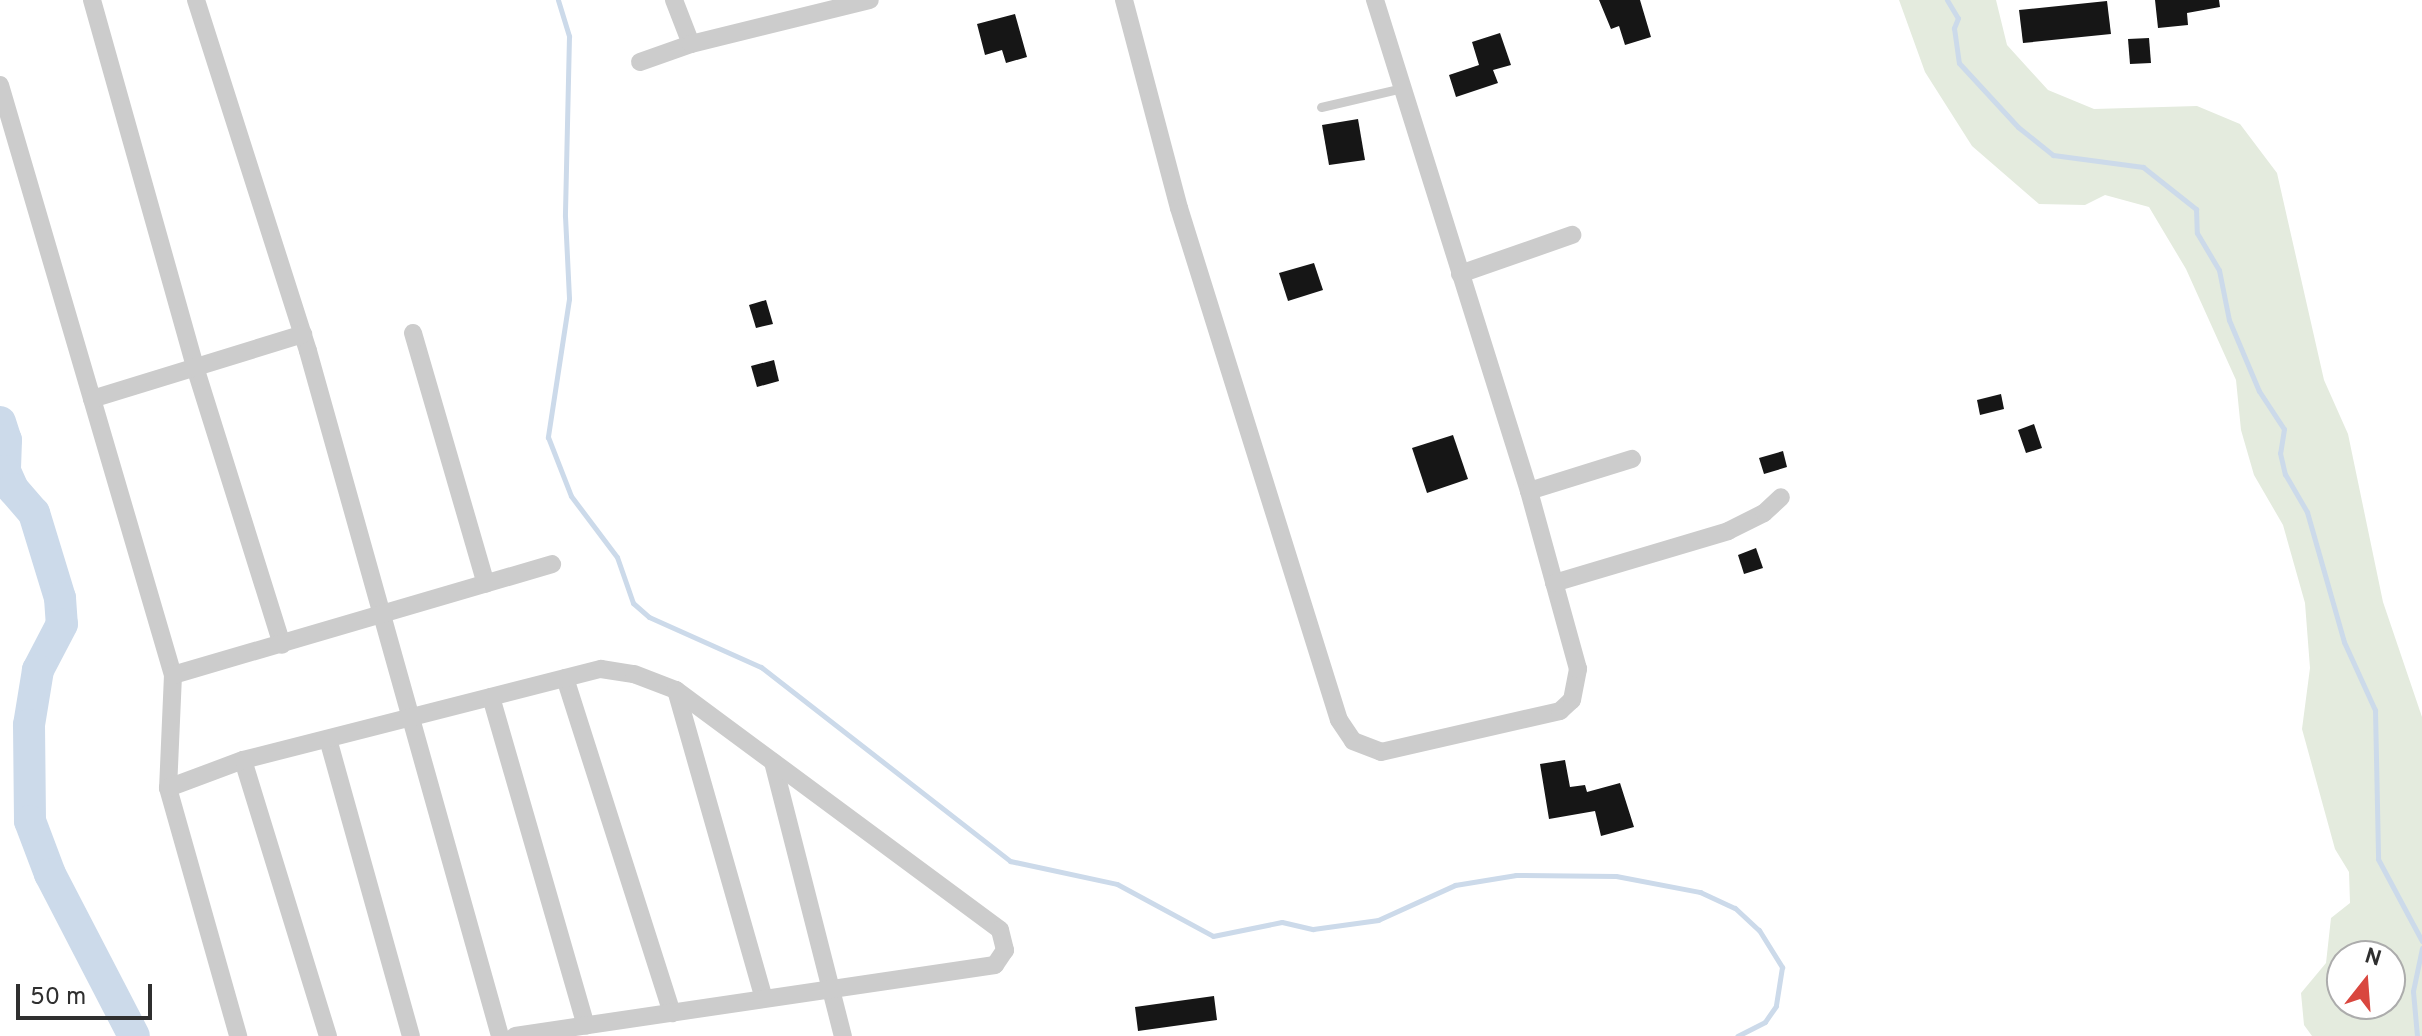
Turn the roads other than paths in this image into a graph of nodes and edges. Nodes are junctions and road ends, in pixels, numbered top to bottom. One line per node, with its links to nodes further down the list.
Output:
1 (92, 0): 16 (street)
2 (196, 0): 15 (street)
3 (674, 0): 7 (street)
4 (869, 0): 7 (street)
5 (1124, 0): 22 (street)
6 (1375, 0): 10 (street)
7 (691, 44): 8 (street)
8 (640, 62)
9 (0, 85): 17 (street)
10 (1402, 88): 11 (lane); 13 (street)
11 (1321, 107)
12 (1572, 235): 13 (street)
13 (1460, 274): 19 (street)
14 (413, 333): 23 (street)
15 (303, 334): 16 (street); 24 (street)
16 (195, 367): 17 (street); 25 (street)
17 (92, 399): 26 (street)
18 (1632, 459): 19 (street)
19 (1529, 491): 22 (street)
20 (1781, 497): 22 (street)
21 (552, 564): 23 (street)
22 (1554, 583)
23 (486, 584): 24 (street)
24 (383, 616): 25 (street); 30 (street)
25 (282, 645): 26 (street)
26 (173, 675): 34 (street)
27 (565, 678): 28 (street); 29 (street); 37 (street)
28 (676, 690): 33 (street); 36 (street)
29 (491, 697): 30 (street); 38 (street)
30 (411, 718): 31 (street); 42 (street)
31 (328, 739): 32 (street); 41 (street)
32 (243, 760): 34 (street); 40 (street)
33 (773, 762): 35 (street); 35 (street)
34 (168, 788): 39 (street)
35 (833, 989): 36 (street); 44 (street)
36 (764, 999): 37 (street)
37 (672, 1013): 38 (street)
38 (586, 1026): 43 (street)
39 (238, 1036)
40 (328, 1036)
41 (411, 1036)
42 (500, 1036)
43 (515, 1036)
44 (843, 1036)

